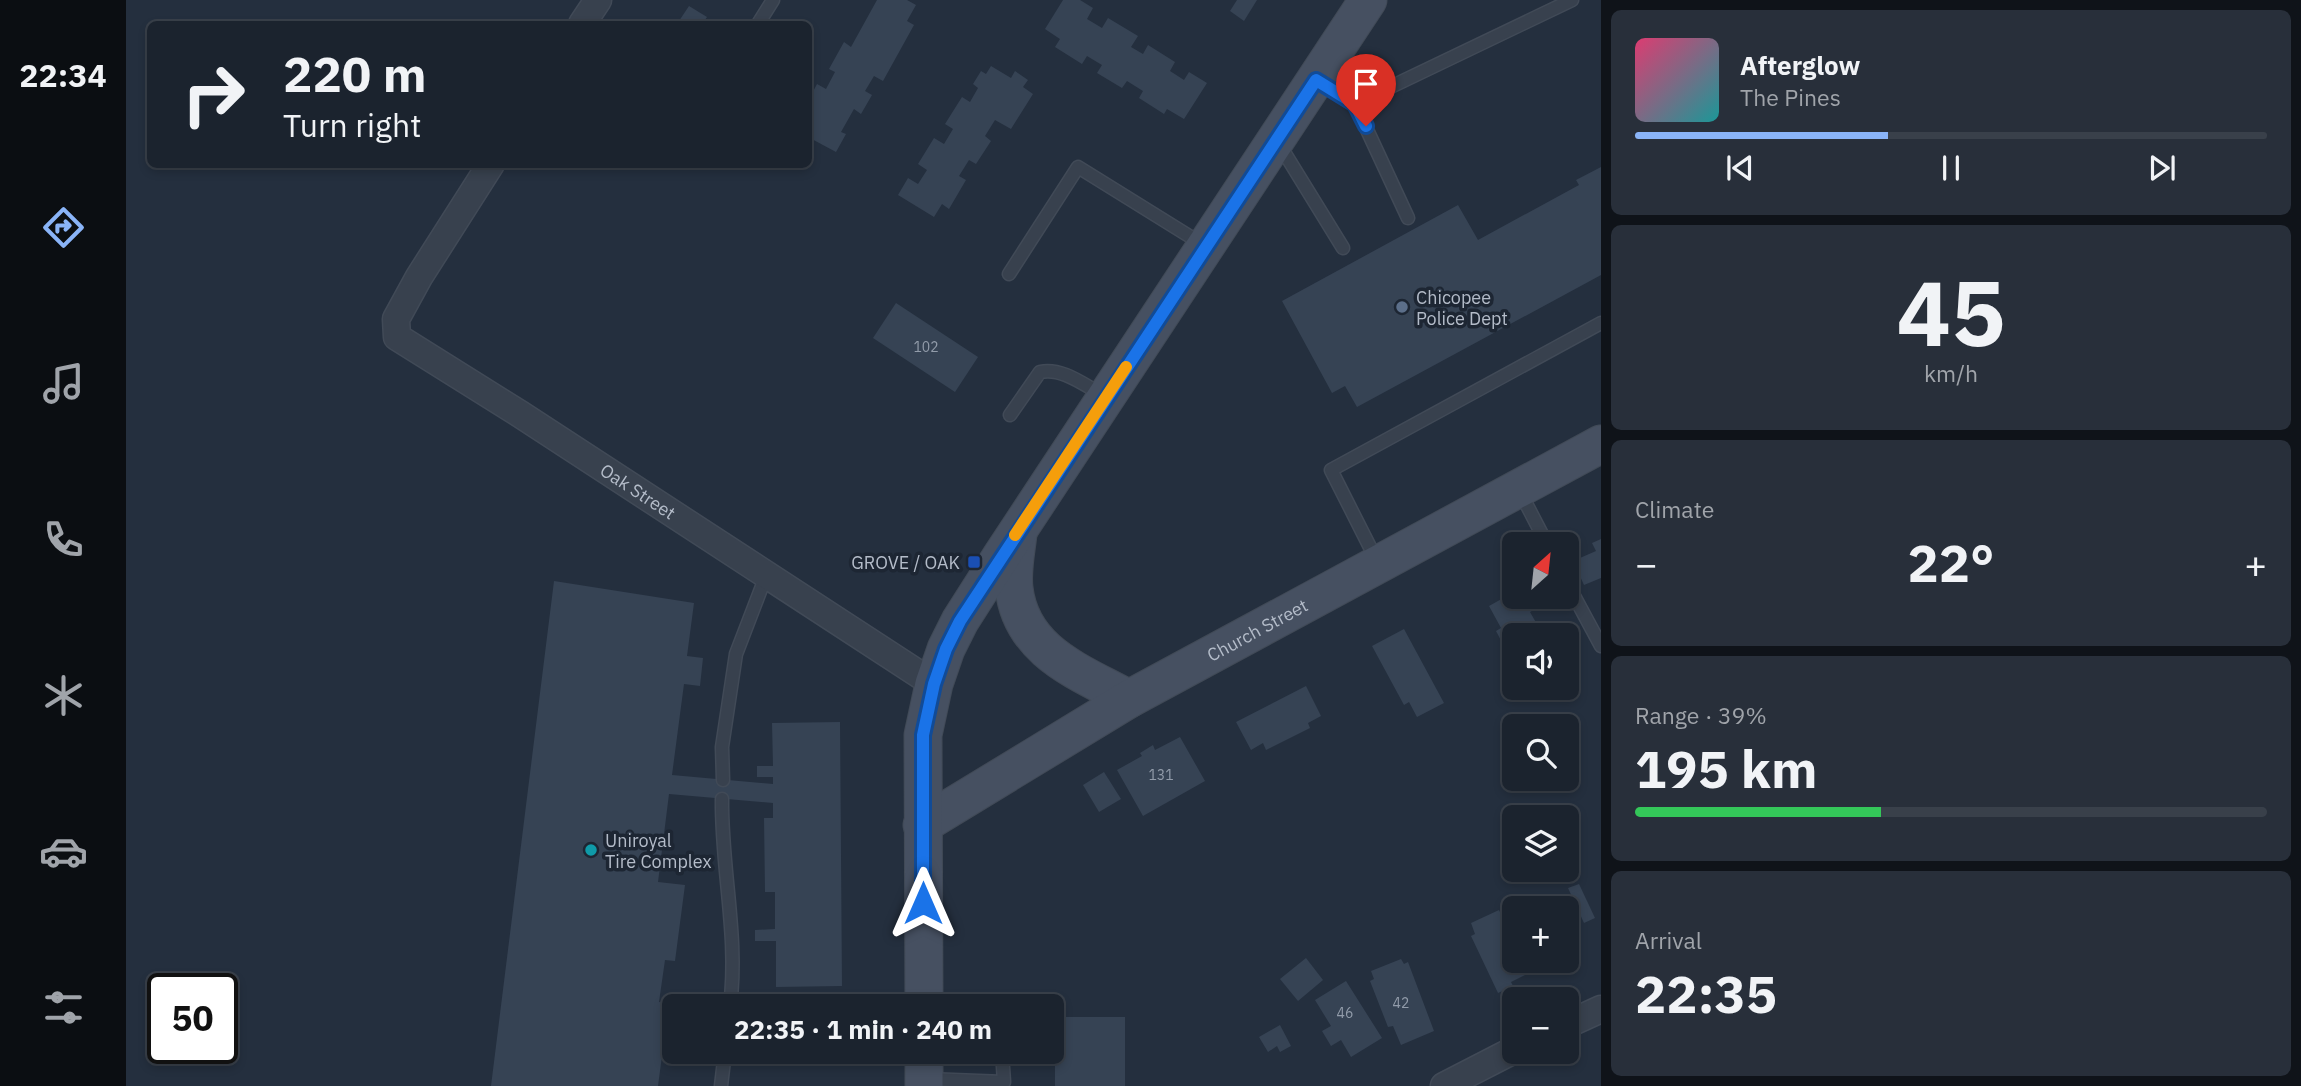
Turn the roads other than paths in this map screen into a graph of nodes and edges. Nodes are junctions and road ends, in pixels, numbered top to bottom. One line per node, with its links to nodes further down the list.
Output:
1 (598, 0): 5 (street)
2 (774, 0): 6 (lane)
3 (1368, 0): 7 (main road)
4 (1572, 0): 8 (lane)
5 (584, 21)
6 (760, 21)
7 (1316, 80): 8 (lane); 9 (main road)
8 (1355, 104): 11 (lane)
9 (1277, 140): 12 (main road); 13 (lane)
10 (488, 168): 23 (street, Oak Street)
11 (1408, 218)
12 (1206, 247): 14 (lane); 16 (main road)
13 (1343, 248)
14 (1009, 274)
15 (1601, 323): 22 (lane)
16 (1107, 397): 17 (lane); 20 (main road)
17 (1010, 415)
18 (1601, 444): 19 (main road, Church Street)
19 (1518, 488): 21 (lane); 22 (main road, Church Street)
20 (1018, 530): 26 (main road); 27 (main road)
21 (1541, 532)
22 (1379, 565): 27 (main road, Church Street)
23 (766, 576): 26 (street, Oak Street); 28 (lane)
24 (1579, 605): 25 (lane)
25 (1601, 646)
26 (934, 684): 30 (main road)
27 (1129, 699): 30 (main road, Church Street)
28 (723, 779)
29 (722, 799): 31 (lane)
30 (922, 825): 32 (main road)
31 (730, 994)
32 (923, 994)
33 (1601, 1009): 34 (street)
34 (1579, 1019)
35 (1502, 1056): 40 (street)
36 (724, 1064): 39 (lane)
37 (1003, 1064): 38 (lane)
38 (924, 1072)
39 (721, 1086)
40 (1444, 1086)

